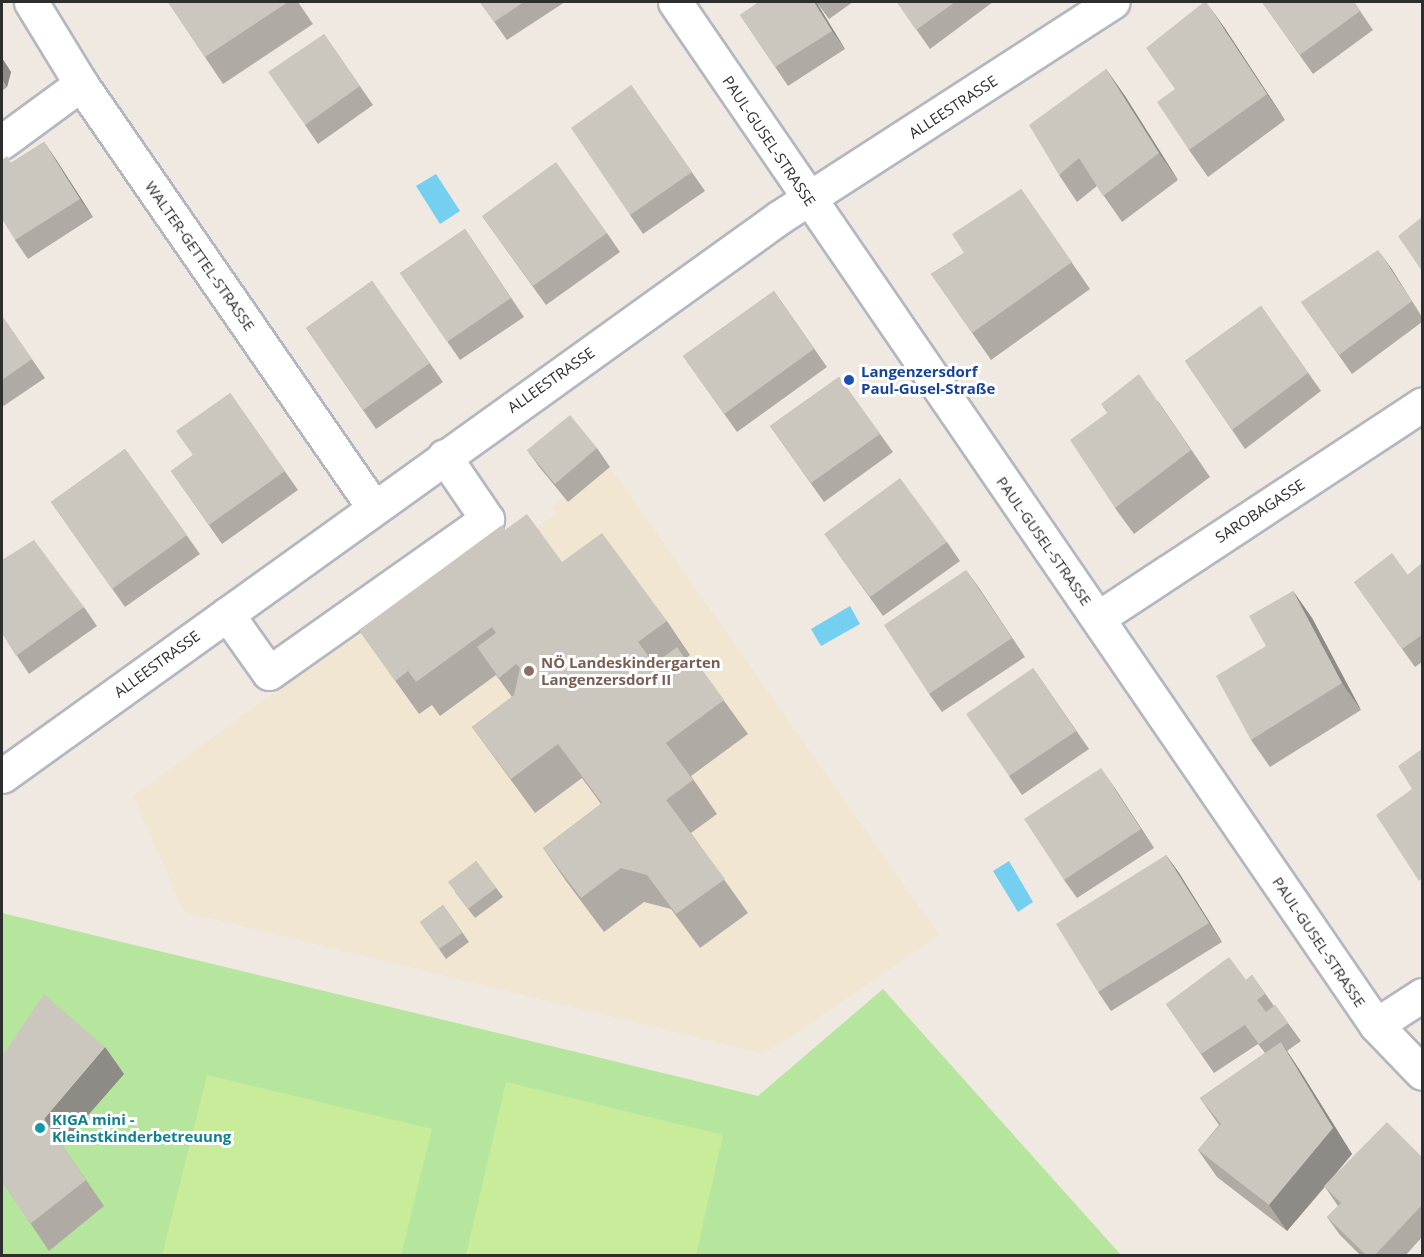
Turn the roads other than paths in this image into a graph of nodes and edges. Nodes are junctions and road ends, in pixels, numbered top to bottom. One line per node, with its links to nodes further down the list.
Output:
1 (31, 2): 4 (street, WALTER-GETTEL-STRASSE)
2 (675, 2): 6 (street, PAUL-GUSEL-STRASSE)
3 (1112, 2): 6 (street, ALLEESTRASSE)
4 (81, 84): 5 (street); 9 (street, WALTER-GETTEL-STRASSE)
5 (2, 142)
6 (807, 198): 8 (street, ALLEESTRASSE); 11 (street, PAUL-GUSEL-STRASSE)
7 (1422, 404): 11 (street, SAROBAGASSE)
8 (444, 456): 9 (street, ALLEESTRASSE); 10 (street)
9 (374, 508): 10 (street, ALLEESTRASSE)
10 (227, 614): 12 (street, ALLEESTRASSE)
11 (1098, 618): 14 (street, PAUL-GUSEL-STRASSE)
12 (2, 776)
13 (1422, 995): 14 (street)
14 (1376, 1025): 15 (street, PAUL-GUSEL-STRASSE)
15 (1422, 1073)

